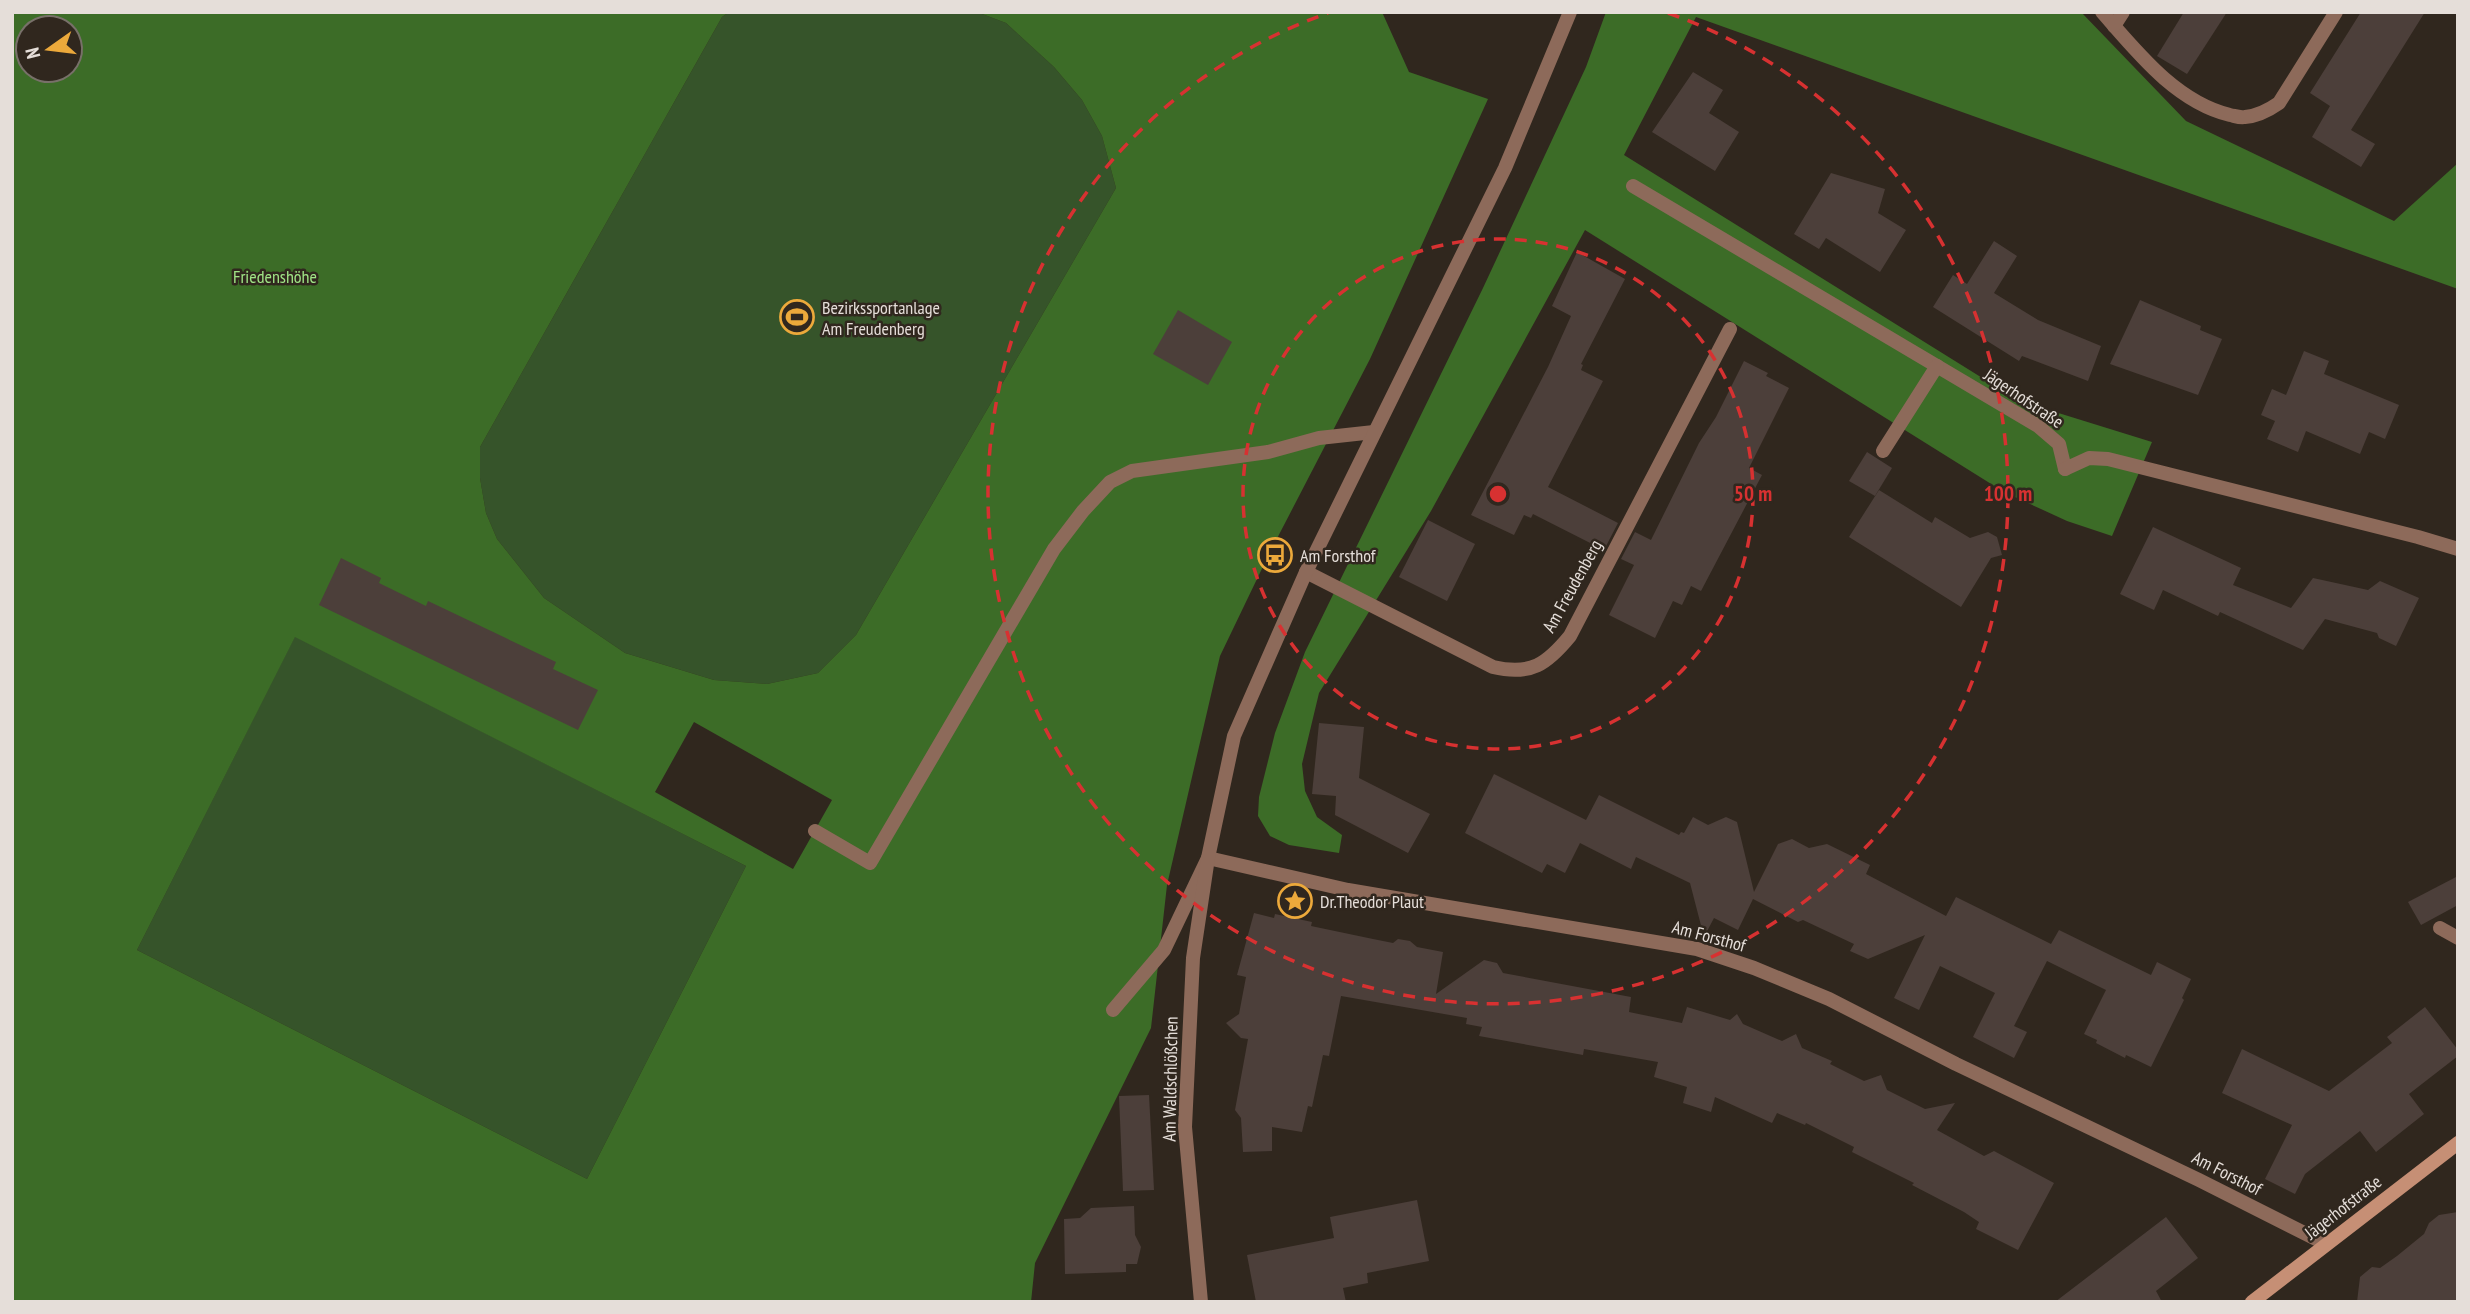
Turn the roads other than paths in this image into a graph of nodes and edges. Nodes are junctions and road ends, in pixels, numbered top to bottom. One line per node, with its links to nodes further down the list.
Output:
1 (1570, 12): 9 (street)
2 (2102, 12): 5 (street)
3 (2123, 12): 5 (street)
4 (2336, 12): 5 (street)
5 (2114, 26)
6 (1633, 186): 8 (street, Jägerhofstraße)
7 (1730, 328): 12 (street, Am Freudenberg)
8 (1937, 366): 10 (street); 11 (street, Jägerhofstraße)
9 (1374, 432): 12 (street); 13 (street)
10 (1883, 451)
11 (2458, 549)
12 (1306, 572): 14 (street)
13 (815, 831)
14 (1208, 858): 17 (street); 19 (street, Am Forsthof); 20 (street, Am Waldschlößchen)
15 (2440, 928): 16 (street)
16 (2458, 938)
17 (1113, 1010)
18 (2458, 1143): 19 (main road, Jägerhofstraße)
19 (2326, 1244): 21 (main road, Jägerhofstraße)
20 (1201, 1302)
21 (2252, 1302)

